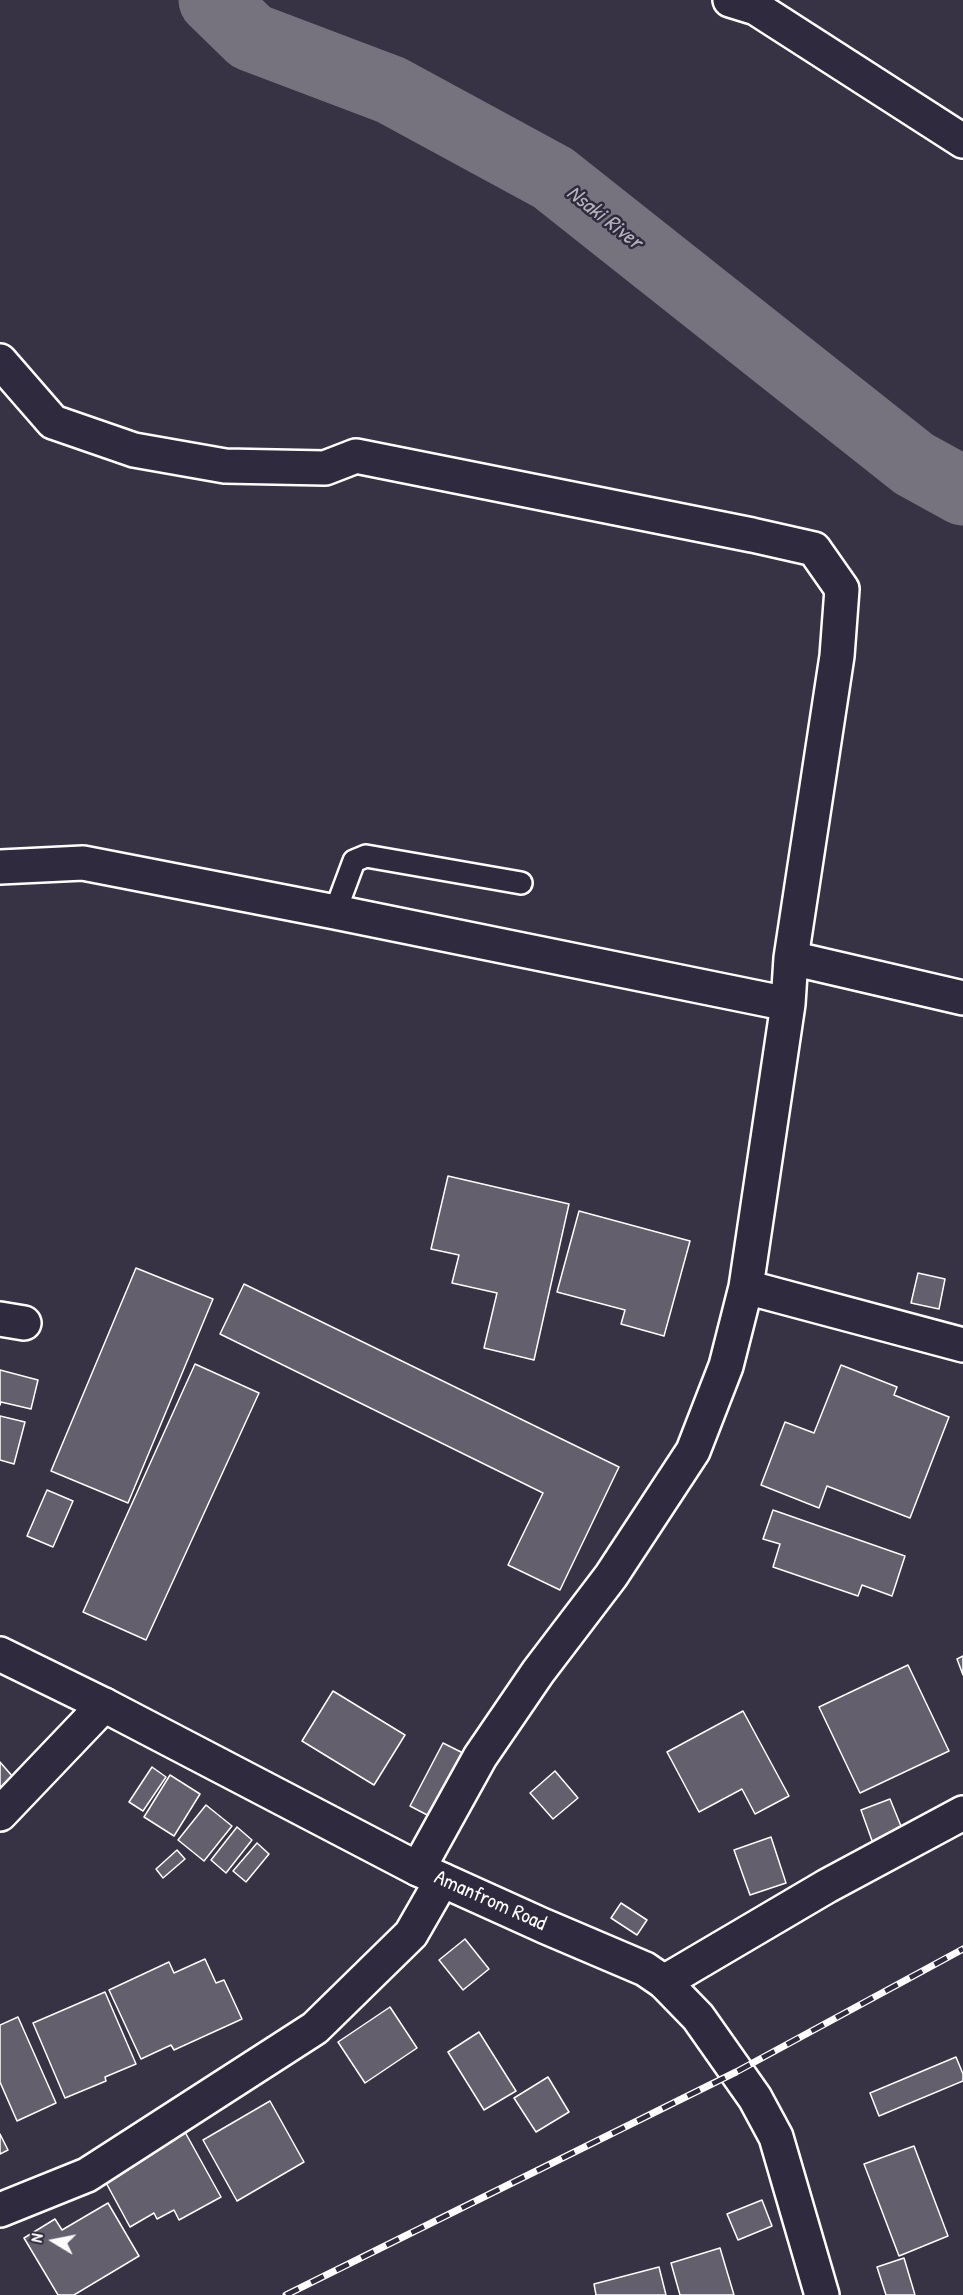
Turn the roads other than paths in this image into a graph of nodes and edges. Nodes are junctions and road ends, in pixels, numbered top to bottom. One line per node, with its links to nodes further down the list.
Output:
1 (748, 3): 2 (street)
2 (963, 141)
3 (0, 361): 7 (street)
4 (0, 867): 6 (street)
5 (521, 883): 6 (lane)
6 (335, 912): 9 (street)
7 (791, 958): 8 (street); 9 (street)
8 (963, 998)
9 (788, 1004): 10 (street)
10 (746, 1287): 11 (street); 16 (street)
11 (963, 1345)
12 (0, 1654): 13 (street, Amanfrom Road)
13 (104, 1705): 15 (street); 16 (street, Amanfrom Road)
14 (963, 1813): 17 (street)
15 (0, 1814)
16 (430, 1874): 17 (street, Amanfrom Road); 18 (street)
17 (664, 1982): 19 (street, Amanfrom Road)
18 (0, 2210)
19 (822, 2295)

